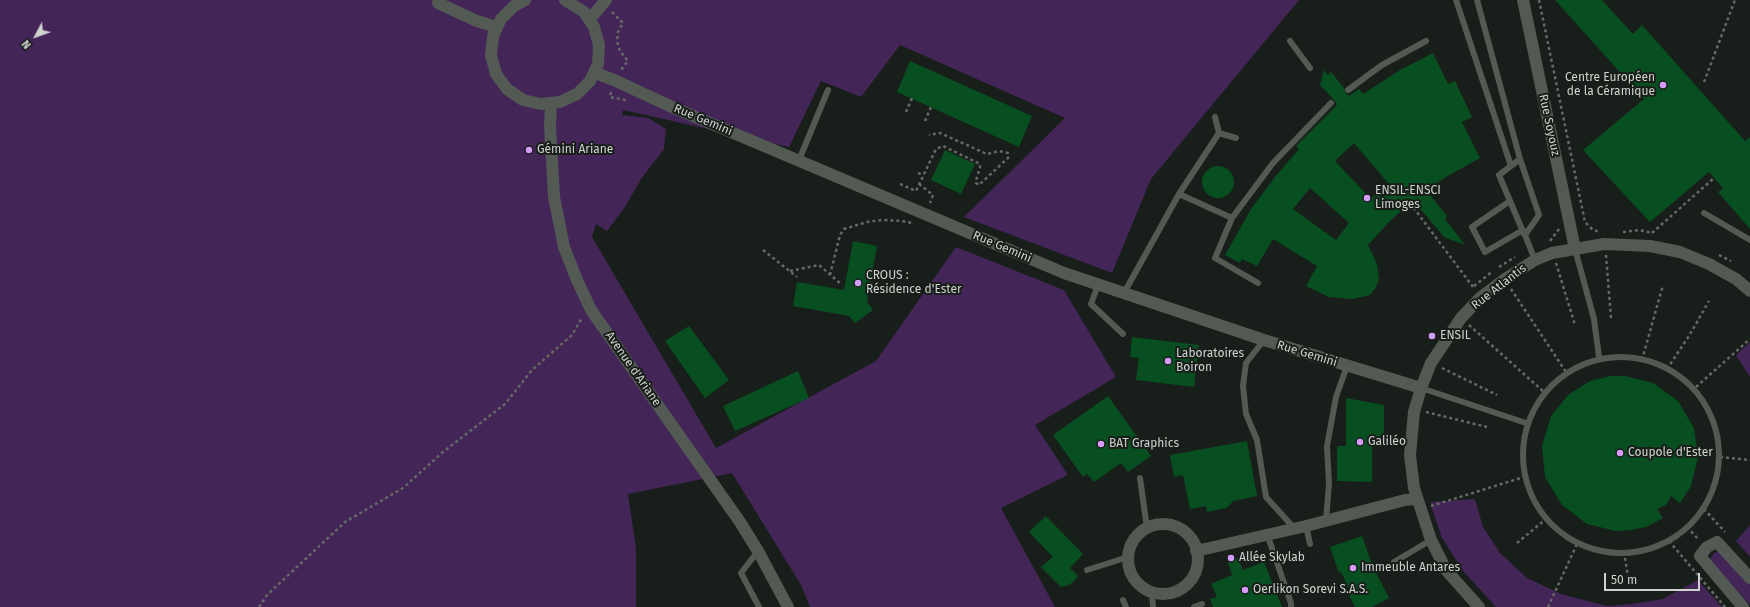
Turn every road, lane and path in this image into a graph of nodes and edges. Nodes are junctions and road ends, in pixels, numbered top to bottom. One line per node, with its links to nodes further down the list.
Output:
1 (525, 0): 11 (street)
2 (565, 0): 10 (street)
3 (1456, 0): 33 (lane)
4 (1477, 0): 31 (lane)
5 (1523, 0): 50 (street, Rue Soyouz)
6 (1539, 0): 48 (path)
7 (1735, 0): 17 (path)
8 (604, 2): 10 (street); 16 (path)
9 (438, 3): 11 (street)
10 (590, 19): 15 (street)
11 (496, 27): 23 (street)
12 (1290, 41): 14 (lane)
13 (1426, 41): 19 (lane)
14 (1310, 68)
15 (595, 73): 16 (street, Rue Gemini); 23 (street)
16 (614, 80): 20 (path); 32 (street, Rue Gemini)
17 (1704, 82)
18 (828, 90): 32 (lane)
19 (1348, 90)
20 (610, 97)
21 (912, 98): 25 (path)
22 (1331, 103): 44 (lane)
23 (551, 104): 66 (street, Avenue d'Ariane)
24 (932, 107): 27 (path)
25 (906, 112)
26 (1215, 116): 28 (lane)
27 (925, 121)
28 (1219, 133): 30 (lane); 39 (lane)
29 (929, 136): 35 (path)
30 (1236, 138)
31 (1520, 159): 33 (lane); 46 (lane)
32 (799, 160): 60 (street, Rue Gemini)
33 (1511, 166): 40 (lane)
34 (918, 173): 35 (path)
35 (923, 175): 38 (path)
36 (1714, 178): 47 (path)
37 (900, 184): 38 (path)
38 (919, 184): 41 (path)
39 (1178, 194): 44 (lane); 64 (lane)
40 (1510, 201): 46 (lane); 46 (lane)
41 (930, 202)
42 (1410, 203): 62 (path)
43 (1704, 213): 49 (lane)
44 (1232, 218): 58 (lane)
45 (914, 224): 55 (path)
46 (1524, 233): 53 (lane)
47 (1652, 233)
48 (1604, 238): 50 (street, Rue Atlantis); 63 (street, Rue Atlantis); 68 (path)
49 (1750, 240)
50 (1575, 249): 52 (street, Rue Atlantis); 73 (lane)
51 (763, 250): 54 (path)
52 (1552, 253): 53 (street, Rue Atlantis); 69 (path)
53 (1534, 260): 57 (street, Rue Atlantis)
54 (790, 271): 55 (path); 56 (path)
55 (830, 275): 59 (path)
56 (797, 277)
57 (1505, 279): 67 (street, Rue Atlantis); 78 (path)
58 (1258, 283)
59 (841, 284)
60 (1098, 285): 64 (street, Rue Gemini); 70 (lane)
61 (1663, 285): 74 (path)
62 (1472, 287)
63 (1750, 291)
64 (1124, 294): 72 (street, Rue Gemini)
65 (1709, 301): 77 (path)
66 (591, 310): 104 (street, Avenue d'Ariane); 115 (path)
67 (1461, 318): 80 (street, Rue Atlantis); 81 (path)
68 (1611, 318)
69 (1575, 325)
70 (1122, 334)
71 (1750, 338): 79 (path)
72 (1264, 340): 75 (street, Rue Gemini); 94 (lane)
73 (1599, 357): 74 (lane); 78 (lane)
74 (1642, 360): 77 (lane)
75 (1347, 366): 80 (street, Rue Gemini); 93 (lane)
76 (1442, 368): 82 (path)
77 (1667, 369): 79 (lane)
78 (1566, 372): 81 (lane)
79 (1696, 387): 86 (lane)
80 (1421, 388): 84 (lane); 90 (street, Rue Atlantis)
81 (1544, 392): 84 (lane)
82 (1497, 396)
83 (1426, 412): 85 (path)
84 (1526, 423): 88 (lane)
85 (1487, 426)
86 (1720, 457): 87 (path); 95 (lane)
87 (1750, 460)
88 (1524, 477): 91 (path); 92 (lane)
89 (1140, 478): 96 (lane)
90 (1417, 499): 93 (street); 98 (street, Rue Atlantis)
91 (1431, 506)
92 (1546, 519): 100 (path); 102 (lane)
93 (1326, 521): 94 (street)
94 (1300, 527): 97 (street); 101 (lane)
95 (1687, 527): 99 (lane); 103 (path)
96 (1147, 528): 105 (street); 107 (street)
97 (1267, 534): 105 (street); 121 (lane)
98 (1430, 540): 108 (lane); 122 (street, Rue Atlantis)
99 (1669, 541): 106 (lane); 124 (path)
100 (1518, 543)
101 (1310, 544)
102 (1577, 544): 106 (lane); 123 (path)
103 (1706, 547): 110 (street); 125 (street)
104 (758, 551): 116 (lane); 117 (street, Avenue d'Ariane)
105 (1196, 551): 112 (street)
106 (1624, 552): 111 (path)
107 (1128, 557): 109 (lane); 112 (street)
108 (1394, 562)
109 (1087, 570)
110 (1750, 578)
111 (1629, 584)
112 (1152, 592): 119 (lane)
113 (1123, 600): 118 (lane)
114 (1202, 604): 120 (lane)
115 (259, 607)
116 (759, 607)
117 (788, 607)
118 (1126, 607)
119 (1152, 607)
120 (1194, 607)
121 (1291, 607)
122 (1479, 607)
123 (1548, 607)
124 (1725, 607)
125 (1744, 607)

